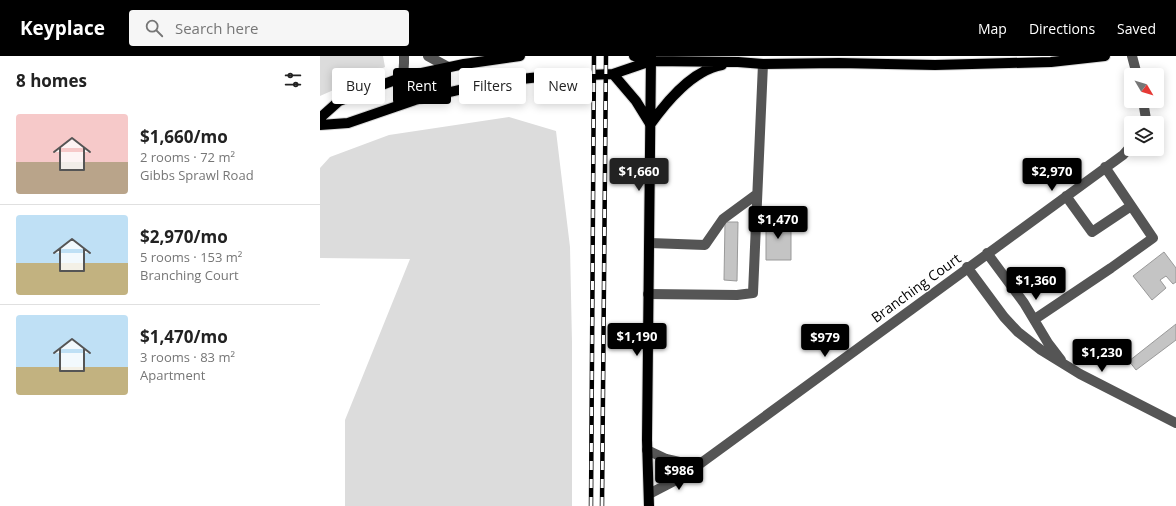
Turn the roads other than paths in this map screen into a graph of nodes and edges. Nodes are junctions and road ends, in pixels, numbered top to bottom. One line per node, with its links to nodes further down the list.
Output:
1 (404, 56): 13 (street)
2 (428, 56): 12 (street)
3 (520, 56): 12 (main road)
4 (634, 56): 8 (main road)
5 (722, 56): 10 (main road)
6 (1105, 56): 9 (main road)
7 (1132, 56): 15 (street)
8 (651, 58): 10 (main road); 16 (main road); 20 (main road)
9 (924, 60): 11 (main road)
10 (738, 62): 11 (main road); 20 (main road)
11 (763, 64): 23 (street)
12 (448, 67): 14 (main road)
13 (404, 68)
14 (444, 68)
15 (1135, 68)
16 (613, 74): 19 (main road); 20 (main road)
17 (393, 81): 18 (main road)
18 (320, 118)
19 (320, 125)
20 (650, 125): 26 (main road)
21 (1124, 154): 22 (street, Branching Court)
22 (1105, 167): 24 (street, Branching Court); 25 (street)
23 (757, 194): 26 (street); 29 (street)
24 (1066, 196): 25 (street); 27 (street, Branching Court)
25 (1131, 206): 30 (street)
26 (650, 243): 29 (main road)
27 (987, 253): 28 (street, Branching Court); 30 (street)
28 (967, 267): 31 (street); 34 (street, Branching Court)
29 (648, 294): 33 (main road)
30 (1035, 319): 31 (street)
31 (1064, 364): 32 (street)
32 (1176, 423)
33 (647, 450): 34 (street); 35 (main road)
34 (697, 466): 35 (street, Branching Court)
35 (649, 494): 36 (main road)
36 (649, 506)

